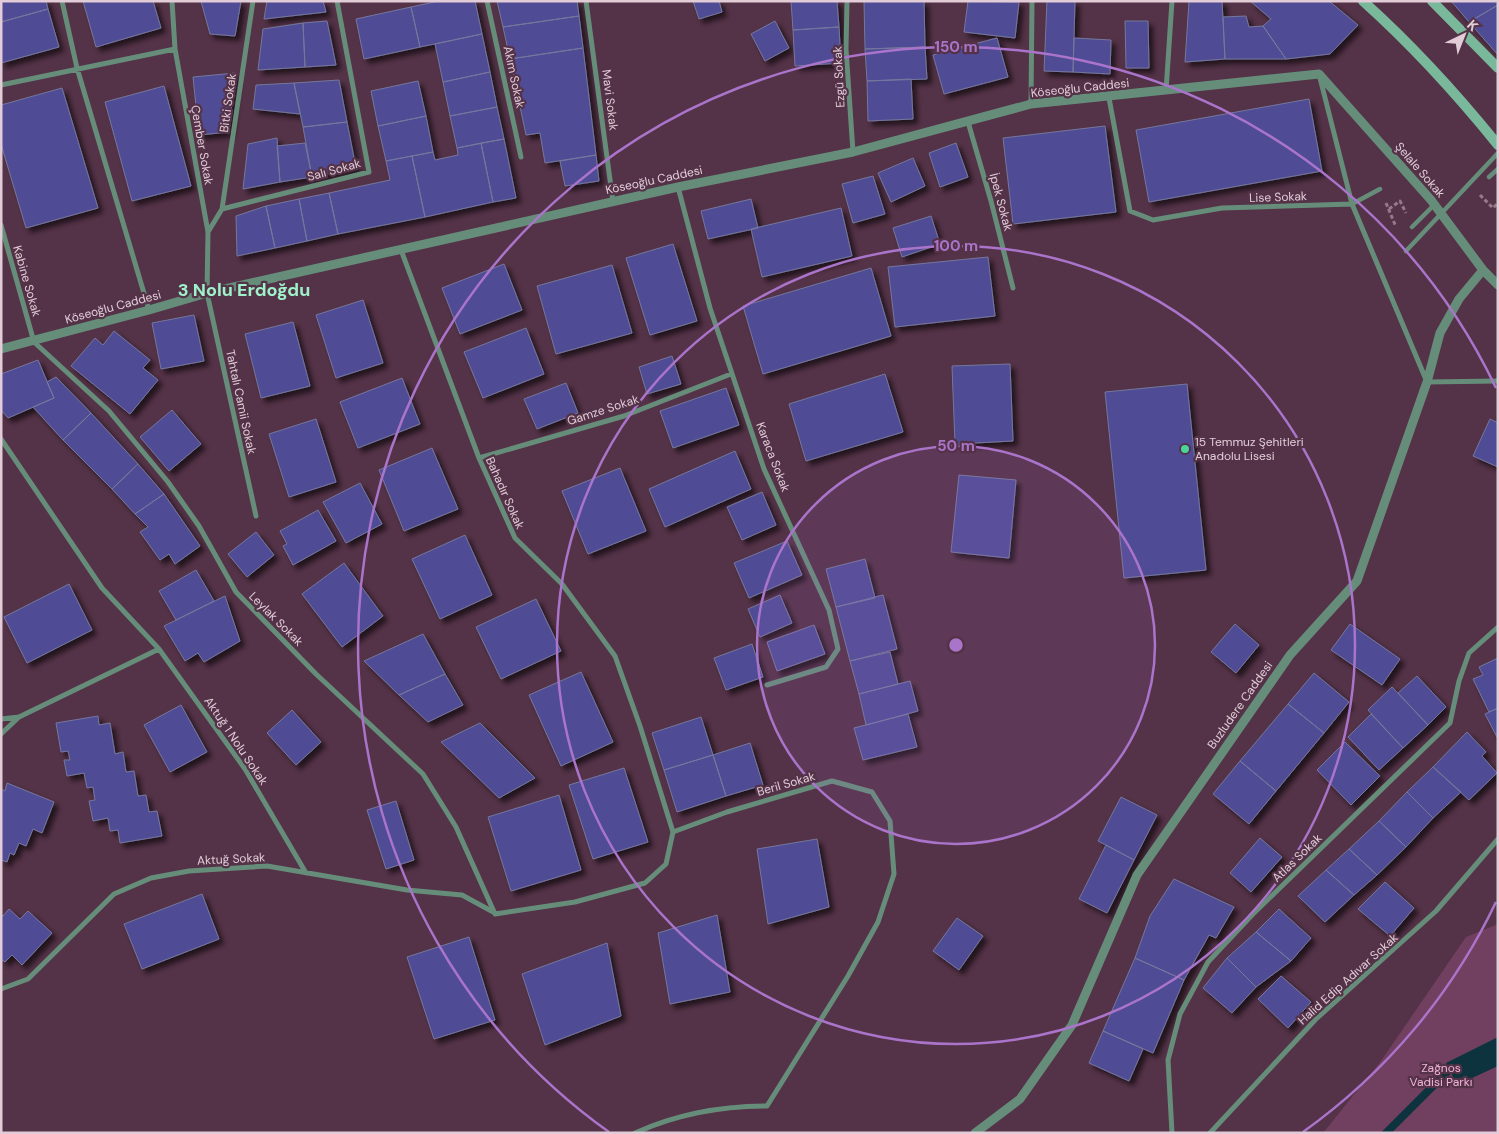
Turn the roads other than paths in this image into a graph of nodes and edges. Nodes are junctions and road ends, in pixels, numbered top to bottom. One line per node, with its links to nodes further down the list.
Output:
1 (62, 1): 13 (street)
2 (172, 1): 12 (street, Çember Sokak)
3 (253, 1): 32 (street, Bitki Sokak)
4 (338, 1): 32 (street, Salı Sokak)
5 (487, 1): 24 (street, Akım Sokak)
6 (586, 1): 29 (street, Mavi Sokak)
7 (847, 1): 22 (street, Ezgü Sokak)
8 (1032, 1): 19 (street)
9 (1172, 1): 17 (street)
10 (1363, 1): 21 (main road)
11 (1432, 1): 14 (main road)
12 (175, 49): 13 (street); 35 (street, Çember Sokak)
13 (77, 68): 16 (street); 42 (street)
14 (1498, 68)
15 (1319, 74): 17 (street, Köseoğlu Caddesi); 30 (street); 31 (street, Şelale Sokak)
16 (1, 85)
17 (1166, 92): 18 (street, Köseoğlu Caddesi)
18 (1110, 98): 19 (street, Köseoğlu Caddesi); 30 (street, Lise Sokak)
19 (1031, 104): 20 (street, Köseoğlu Caddesi)
20 (968, 122): 22 (street, Köseoğlu Caddesi); 40 (street, İpek Sokak)
21 (1498, 144)
22 (853, 152): 27 (street, Köseoğlu Caddesi)
23 (1498, 153): 37 (street, bridge)
24 (521, 157)
25 (1498, 169): 26 (street)
26 (1488, 178)
27 (678, 187): 29 (street, Köseoğlu Caddesi); 45 (street, Karaca Sokak)
28 (1380, 189): 30 (street)
29 (613, 202): 36 (street, Köseoğlu Caddesi)
30 (1352, 204): 47 (street)
31 (1434, 204): 34 (street); 38 (street, Şelale Sokak)
32 (222, 209): 35 (street)
33 (1, 225): 43 (street, Kabine Sokak)
34 (1412, 227)
35 (208, 232): 41 (street, Çember Sokak)
36 (401, 250): 41 (street, Köseoğlu Caddesi); 49 (street, Bahadır Sokak)
37 (1406, 251)
38 (1483, 270): 39 (street, Şelale Sokak); 47 (street, Buzludere Caddesi)
39 (1498, 285)
40 (1013, 288)
41 (207, 293): 42 (street, Köseoğlu Caddesi); 50 (street, Tahtalı Camii Sokak)
42 (149, 310): 43 (street, Köseoğlu Caddesi)
43 (34, 342): 44 (street, Köseoğlu Caddesi); 60 (street, Leylak Sokak)
44 (1, 349)
45 (731, 374): 49 (street, Gamze Sokak); 53 (street, Karaca Sokak)
46 (1498, 381): 47 (street)
47 (1427, 382): 63 (street, Buzludere Caddesi)
48 (1, 439): 52 (street, Aktuğ 1 Nolu Sokak)
49 (478, 458): 57 (street, Bahadır Sokak)
50 (256, 516)
51 (1498, 626): 64 (street, Atlas Sokak)
52 (159, 649): 54 (street); 59 (street, Aktuğ 1 Nolu Sokak)
53 (767, 685)
54 (19, 717): 55 (street); 56 (street)
55 (1, 719)
56 (1, 734)
57 (673, 832): 60 (street); 62 (street, Beril Sokak)
58 (1498, 838): 65 (street, Halid Edip Adıvar Sokak)
59 (306, 874): 60 (street, Aktuğ Sokak); 61 (street, Aktuğ Sokak)
60 (495, 914)
61 (1, 990)
62 (635, 1133)
63 (975, 1133)
64 (1172, 1133)
65 (1210, 1133)

